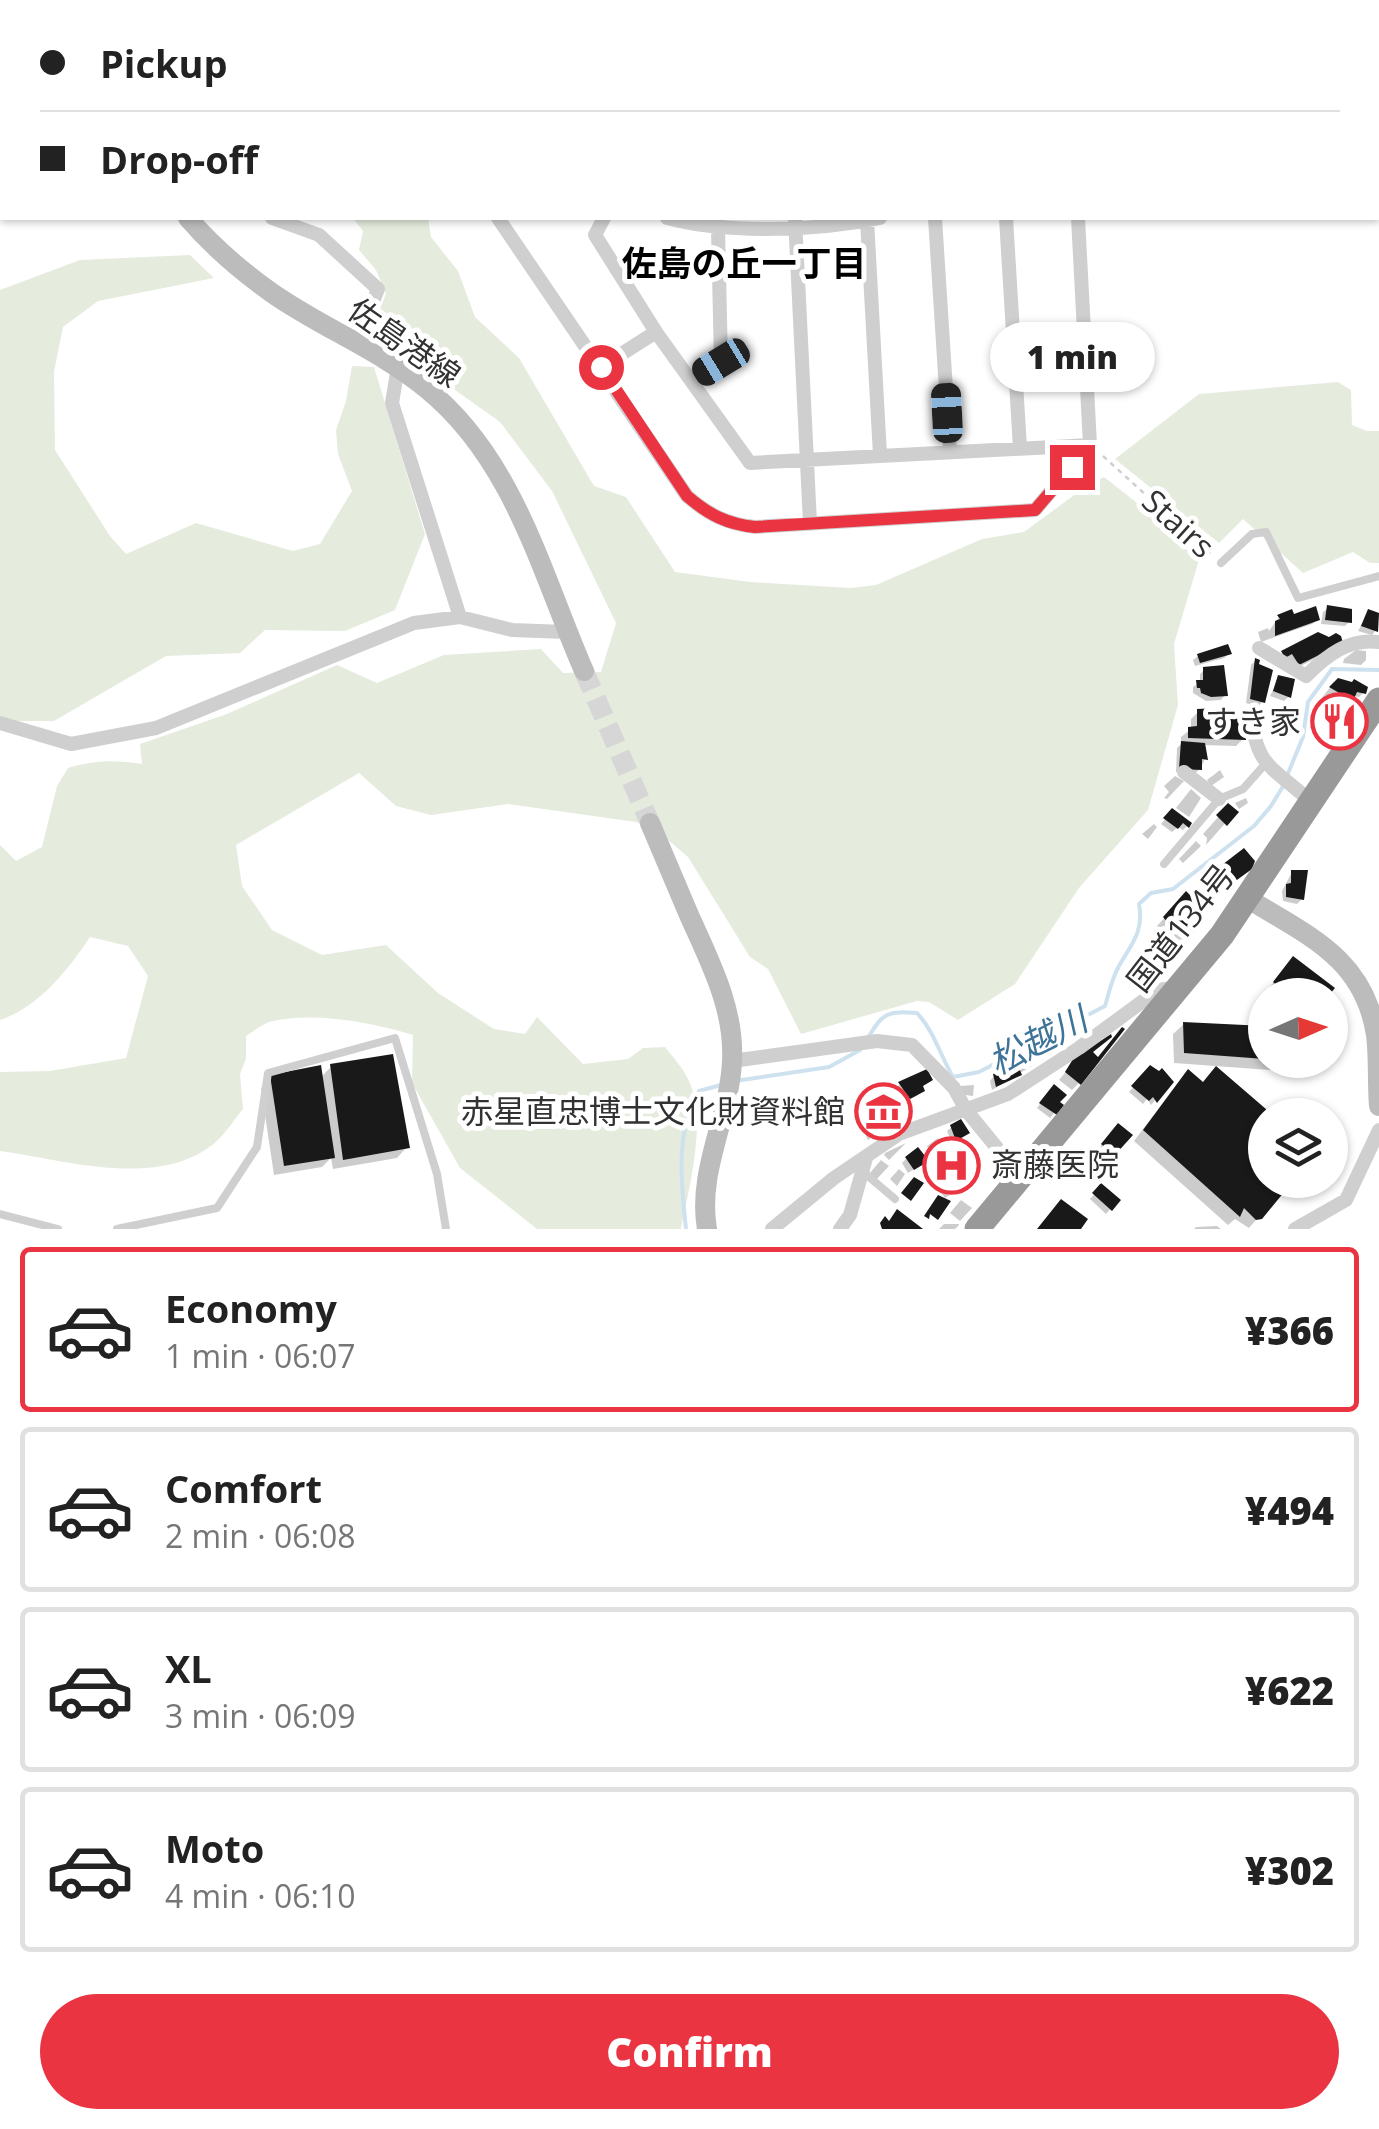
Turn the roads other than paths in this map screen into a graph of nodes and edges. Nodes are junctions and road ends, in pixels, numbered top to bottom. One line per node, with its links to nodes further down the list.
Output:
1 (190, 220): 14 (main road, 佐島港線)
2 (278, 220): 14 (street)
3 (499, 220): 16 (street)
4 (603, 220): 13 (street)
5 (676, 220): 12 (street)
6 (847, 220): 11 (street)
7 (873, 220): 21 (street)
8 (936, 220): 20 (street)
9 (1006, 220): 19 (street)
10 (1078, 220): 18 (street)
11 (795, 222): 12 (street); 22 (street)
12 (718, 229): 17 (street)
13 (656, 332): 16 (street); 17 (street)
14 (357, 342): 15 (main road, 佐島港線)
15 (398, 367): 26 (street); 27 (main road, 佐島港線)
16 (601, 367): 23 (street)
17 (692, 380): 22 (street)
18 (1090, 446): 19 (street); 23 (street)
19 (1020, 448): 20 (street)
20 (950, 452): 21 (street)
21 (880, 456): 22 (street)
22 (809, 459): 23 (street)
23 (810, 523)
24 (1221, 563): 25 (lane)
25 (1379, 576)
26 (460, 617): 27 (street); 33 (street)
27 (566, 632): 30 (main road, 佐島港線)
28 (1379, 642): 29 (street)
29 (1258, 648)
30 (584, 671)
31 (1379, 700): 36 (highway, 国道134号)
32 (1252, 712): 34 (street)
33 (0, 724)
34 (1271, 767): 36 (street); 37 (lane)
35 (1184, 772): 37 (street)
36 (1303, 794): 40 (highway, 国道134号)
37 (1219, 799): 39 (lane)
38 (650, 823): 42 (main road)
39 (1164, 864)
40 (1247, 898): 41 (highway, 国道134号); 43 (main road)
41 (1180, 986): 44 (street); 47 (highway, 国道134号)
42 (732, 1065): 44 (street); 54 (main road)
43 (1379, 1106)
44 (966, 1110): 46 (street); 47 (street)
45 (1379, 1130): 58 (street)
46 (864, 1164): 48 (lane); 55 (street); 56 (street)
47 (1020, 1176): 57 (highway, 国道134号)
48 (896, 1199)
49 (0, 1214): 51 (lane)
50 (117, 1228): 52 (lane); 53 (lane)
51 (58, 1229)
52 (103, 1229)
53 (446, 1229)
54 (706, 1229)
55 (772, 1229)
56 (840, 1229)
57 (977, 1229)
58 (1295, 1229)

